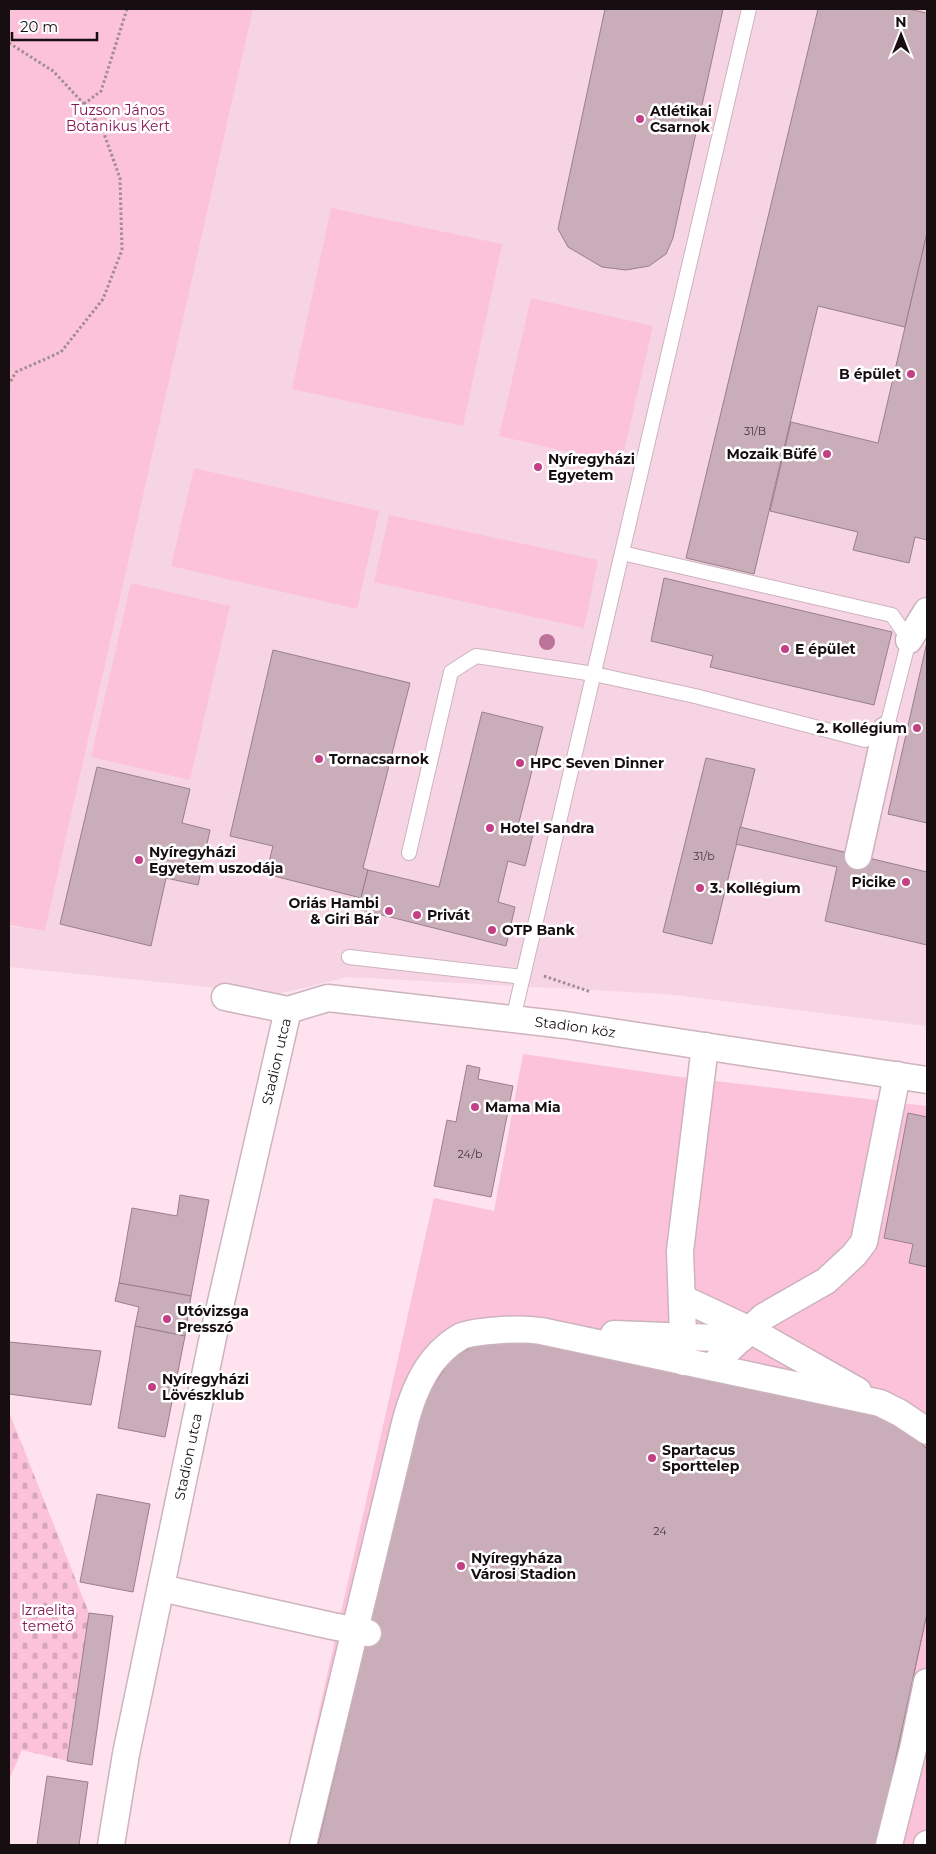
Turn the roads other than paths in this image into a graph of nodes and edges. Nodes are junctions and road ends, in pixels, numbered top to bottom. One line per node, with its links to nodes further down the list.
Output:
1 (749, 9): 2 (lane)
2 (622, 553): 4 (lane); 5 (lane)
3 (927, 610): 4 (street)
4 (909, 640): 6 (lane)
5 (594, 674): 6 (lane); 7 (lane); 10 (lane)
6 (886, 730): 8 (street)
7 (409, 853)
8 (858, 856)
9 (349, 957): 10 (lane)
10 (523, 974): 13 (lane)
11 (225, 997): 12 (street, Stadion köz)
12 (288, 1010): 13 (street, Stadion köz); 24 (street, Stadion utca)
13 (513, 1019): 14 (street, Stadion köz)
14 (706, 1046): 15 (street, Stadion köz); 17 (street)
15 (897, 1075): 16 (street, Stadion köz); 19 (street)
16 (927, 1080)
17 (682, 1298): 19 (street); 20 (street)
18 (541, 1331): 19 (street); 20 (street); 25 (street)
19 (745, 1334): 21 (street); 22 (street)
20 (684, 1362): 21 (street)
21 (711, 1367): 22 (street)
22 (880, 1403): 23 (street)
23 (927, 1431)
24 (161, 1588): 25 (street); 28 (street, Stadion utca)
25 (362, 1632): 29 (street)
26 (927, 1682): 27 (street)
27 (913, 1749): 30 (street)
28 (111, 1845)
29 (303, 1845)
30 (889, 1845)

